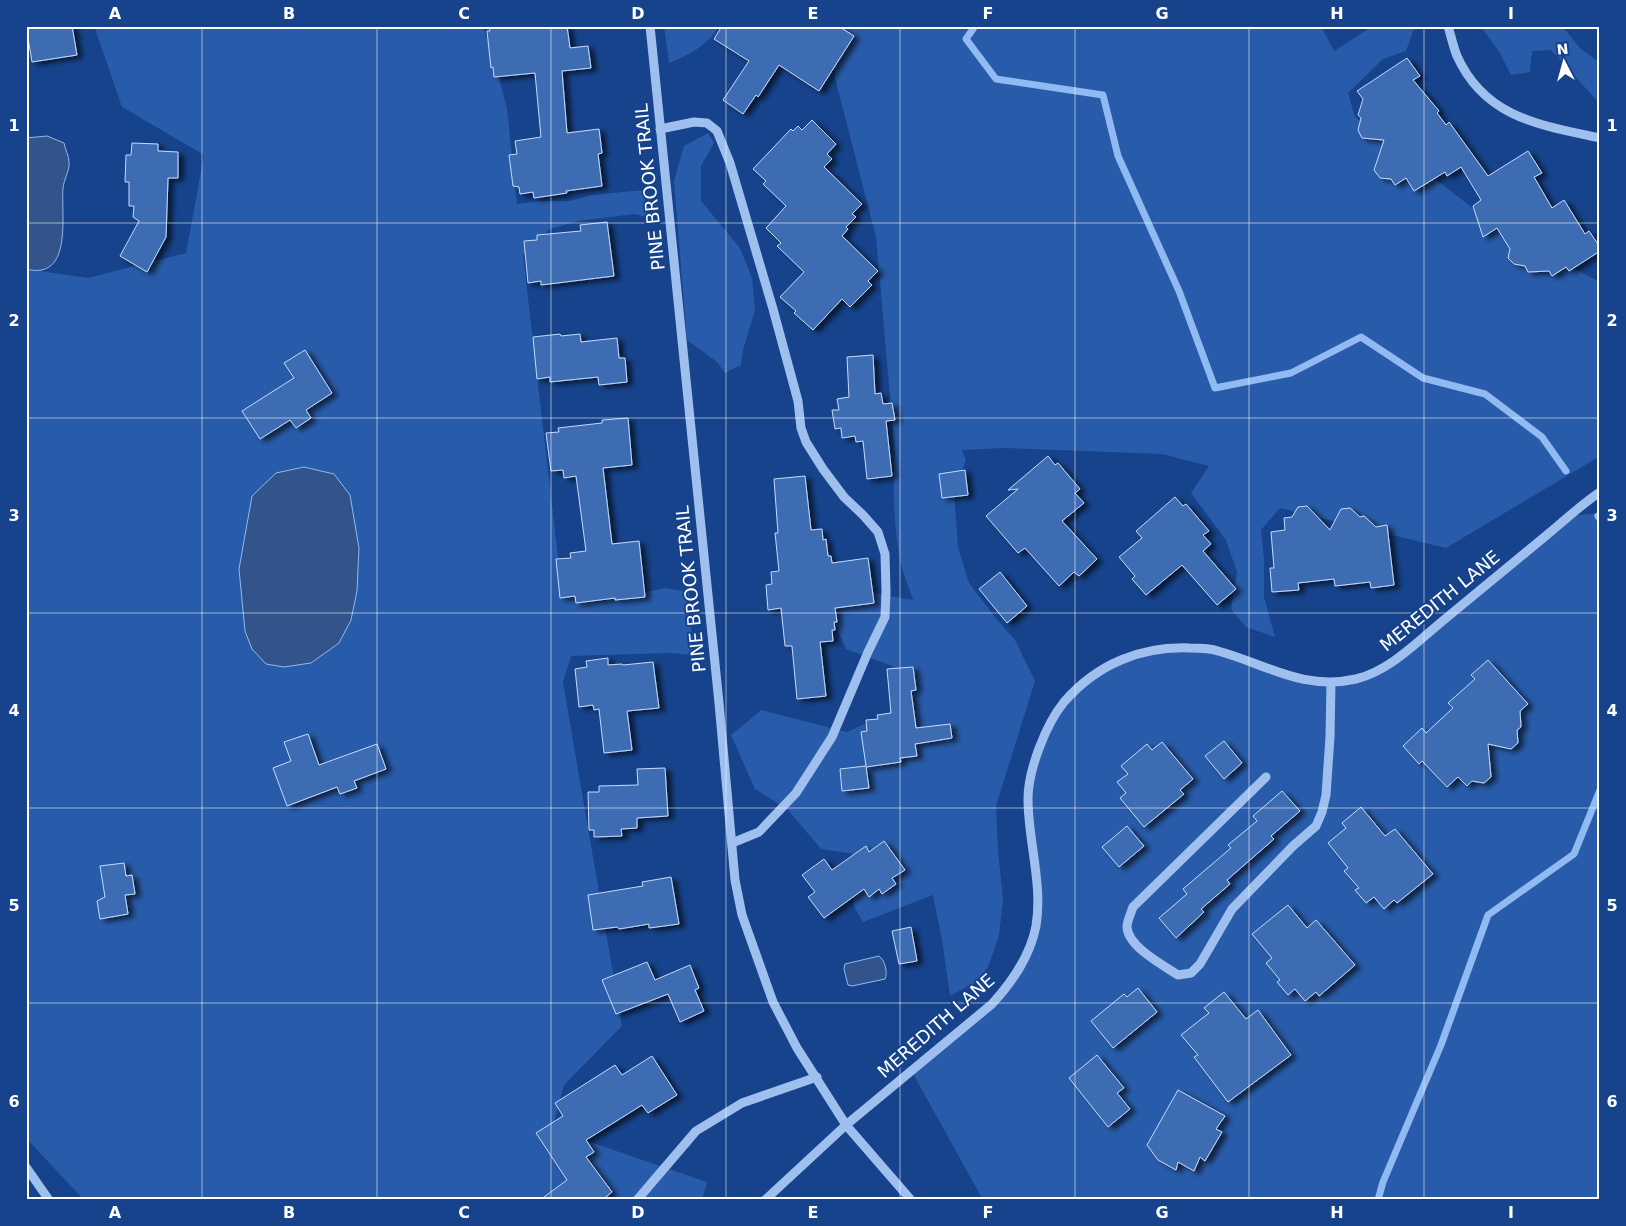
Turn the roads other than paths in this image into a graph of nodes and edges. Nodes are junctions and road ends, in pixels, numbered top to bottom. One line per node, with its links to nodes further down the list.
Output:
1 (650, 26): 3 (street, PINE BROOK TRAIL)
2 (1448, 26): 4 (street)
3 (660, 129): 8 (street, PINE BROOK TRAIL); 8 (street)
4 (1600, 138)
5 (1598, 494): 6 (street, MEREDITH LANE)
6 (1331, 683): 7 (street); 10 (street, MEREDITH LANE)
7 (1266, 777)
8 (732, 843): 9 (street, PINE BROOK TRAIL)
9 (817, 1077): 10 (street, PINE BROOK TRAIL); 13 (street)
10 (846, 1125): 14 (street, MEREDITH LANE); 15 (street)
11 (26, 1167): 12 (street)
12 (48, 1200)
13 (637, 1200)
14 (765, 1200)
15 (911, 1200)

